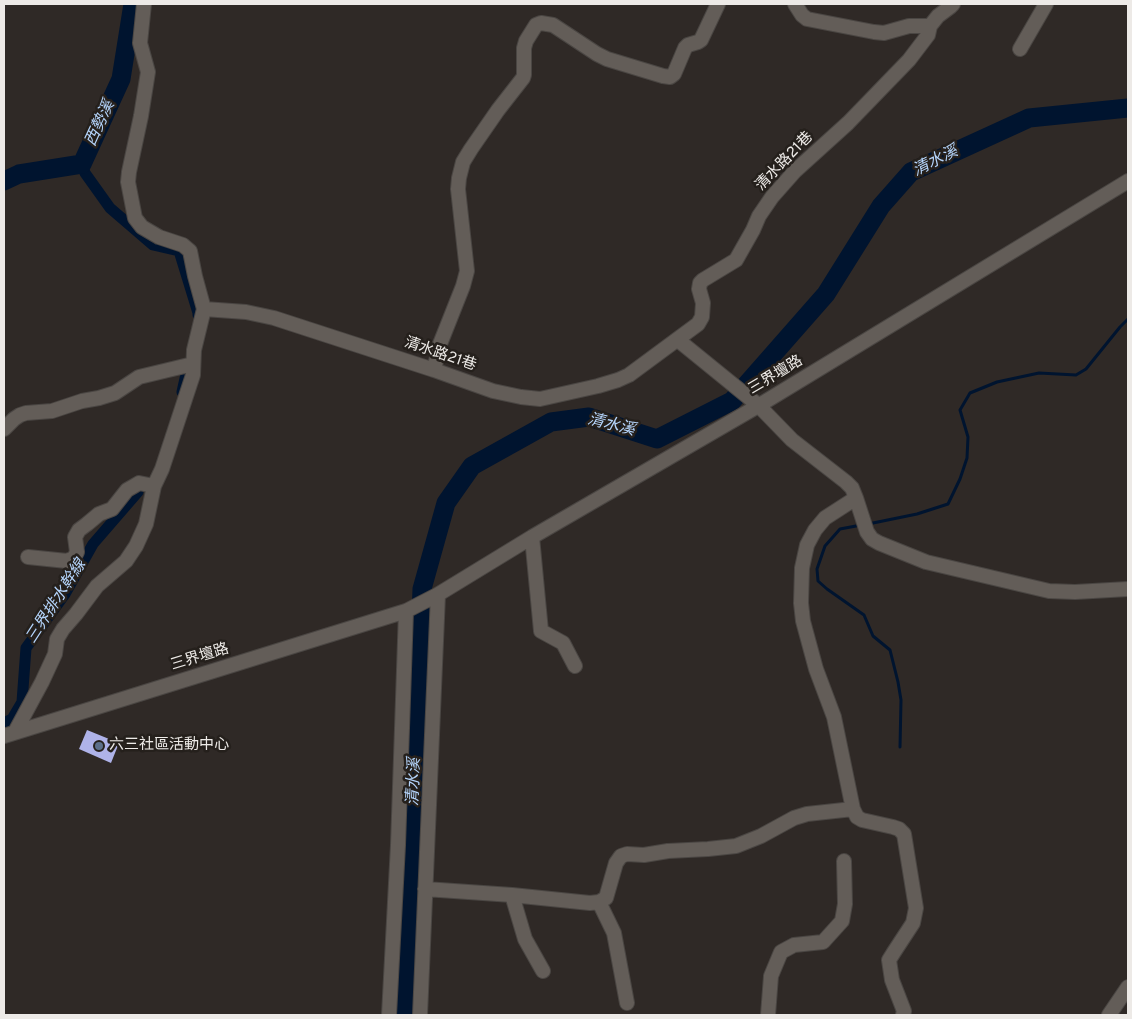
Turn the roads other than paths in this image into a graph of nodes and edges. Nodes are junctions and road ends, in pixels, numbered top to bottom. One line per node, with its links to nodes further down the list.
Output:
1 (144, 4): 9 (street)
2 (718, 4): 12 (street)
3 (795, 4): 6 (street)
4 (953, 4): 6 (street, 清水路21巷)
5 (1046, 4): 7 (street)
6 (930, 26): 10 (street, 清水路21巷)
7 (1020, 49)
8 (1128, 181): 13 (street, 三界壇路)
9 (204, 309): 11 (street); 12 (street, 清水路21巷)
10 (678, 340): 12 (street, 清水路21巷); 13 (street)
11 (193, 364): 14 (street); 15 (street)
12 (434, 370)
13 (758, 406): 16 (street); 17 (street, 三界壇路)
14 (4, 428)
15 (154, 486): 18 (street); 23 (street)
16 (856, 498): 19 (street); 24 (street)
17 (532, 537): 20 (street, 三界壇路); 22 (street)
18 (28, 557)
19 (1128, 589)
20 (437, 595): 21 (street, 三界壇路); 26 (street)
21 (406, 611): 23 (street, 三界壇路); 32 (street)
22 (575, 666)
23 (10, 734)
24 (853, 809): 28 (street); 35 (street)
25 (844, 861): 34 (street)
26 (425, 889): 27 (street); 33 (street)
27 (512, 895): 28 (street); 29 (street)
28 (599, 902): 31 (street)
29 (543, 971)
30 (1128, 986): 36 (street)
31 (626, 1002)
32 (389, 1015)
33 (420, 1015)
34 (768, 1015)
35 (903, 1015)
36 (1109, 1015)

